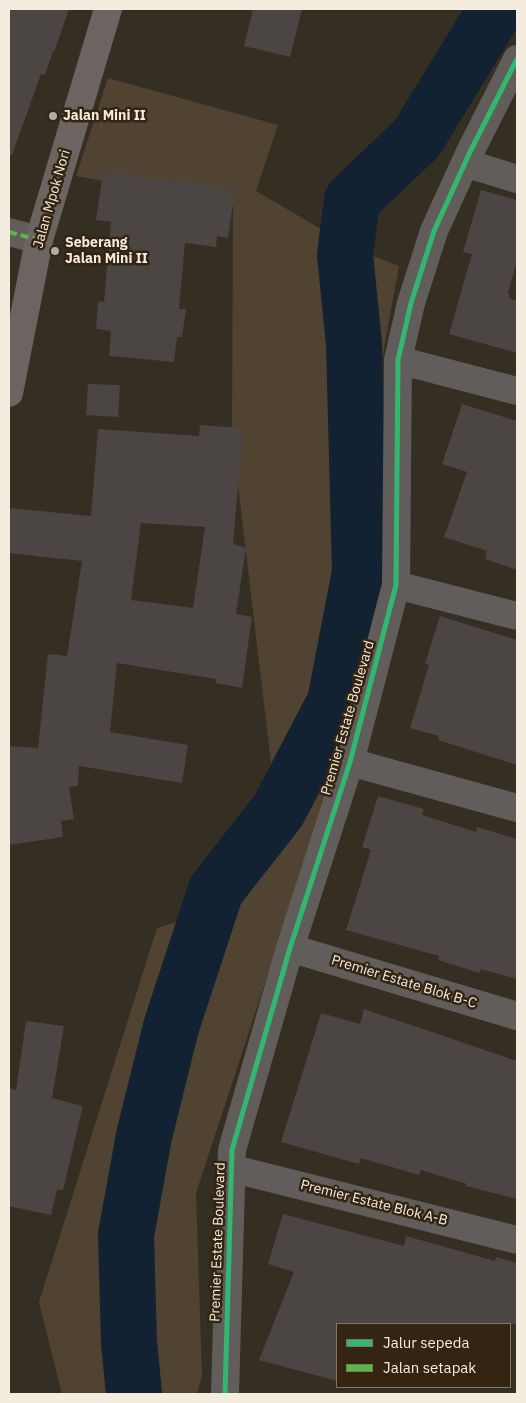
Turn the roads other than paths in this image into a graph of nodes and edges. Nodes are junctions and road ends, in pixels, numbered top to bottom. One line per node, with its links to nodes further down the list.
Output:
1 (108, 9): 6 (main road, Jalan Mpok Nori)
2 (517, 59): 3 (street, Premier Estate Boulevard)
3 (466, 163): 4 (street); 7 (street, Premier Estate Boulevard)
4 (517, 179)
5 (9, 232): 6 (street)
6 (39, 240): 9 (main road, Jalan Mpok Nori)
7 (398, 360): 8 (street); 10 (street, Premier Estate Boulevard)
8 (517, 391)
9 (9, 393)
10 (396, 585): 11 (street); 12 (street, Premier Estate Boulevard)
11 (517, 616)
12 (350, 762): 13 (street); 14 (street, Premier Estate Boulevard)
13 (517, 808)
14 (290, 948): 15 (street, Premier Estate Blok B-C); 16 (street, Premier Estate Boulevard)
15 (517, 1016)
16 (230, 1168): 17 (street, Premier Estate Blok A-B); 18 (street, Premier Estate Boulevard)
17 (517, 1240)
18 (225, 1394)

